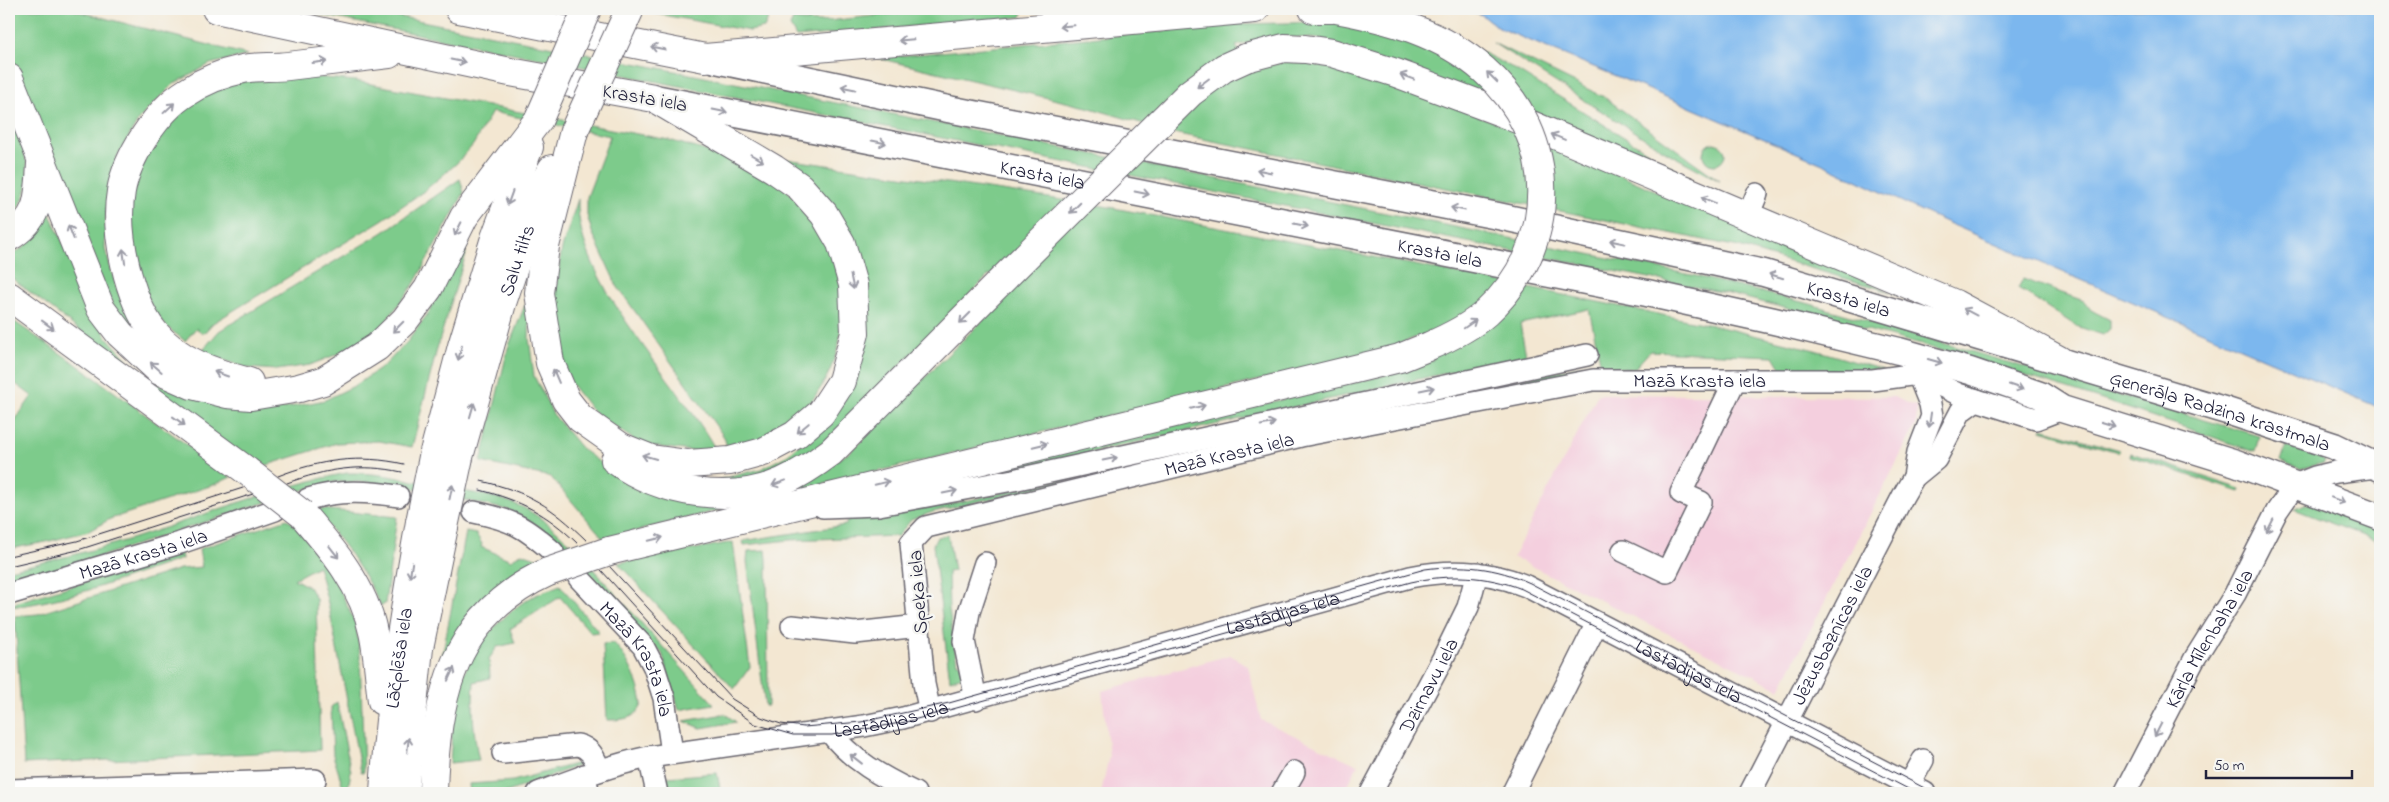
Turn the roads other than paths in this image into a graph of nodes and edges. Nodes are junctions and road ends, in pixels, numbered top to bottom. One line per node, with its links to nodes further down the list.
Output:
1 (216, 9): 8 (highway, Krasta iela)
2 (587, 9): 12 (highway, Salu tilts, bridge)
3 (630, 9): 13 (highway, Salu tilts, bridge)
4 (1256, 9): 9 (highway, one-way to 9)
5 (1313, 9): 6 (highway)
6 (1336, 9): 34 (highway, one-way to 6, bridge)
7 (467, 10): 9 (highway, Krasta iela, one-way to 7)
8 (410, 51): 11 (highway, Krasta iela, one-way to 11); 23 (highway, one-way to 8)
9 (706, 58): 19 (main road, Krasta iela, one-way to 9)
10 (10, 82): 14 (highway)
11 (654, 98): 17 (main road, Krasta iela, one-way to 17); 27 (highway, one-way to 27)
12 (539, 120): 23 (highway, one-way to 23); 28 (highway, Salu tilts, one-way to 28)
13 (574, 131): 27 (highway, one-way to 13); 28 (highway, Salu tilts, one-way to 13)
14 (41, 156): 15 (highway); 23 (highway, one-way to 14)
15 (9, 237)
16 (9, 296): 33 (highway, one-way to 33, bridge)
17 (1869, 345): 20 (street, Krasta iela); 26 (main road, Krasta iela, one-way to 26)
18 (1587, 356): 21 (street)
19 (2059, 360): 27 (highway, one-way to 27, bridge); 29 (main road, Ģenerāļa Radziņa krastmala)
20 (1918, 374): 22 (street, Mazā Krasta iela); 25 (street, Krasta iela); 30 (street, Jēzusbaznīcas iela, one-way to 30)
21 (1480, 377): 24 (street); 34 (street, one-way to 21)
22 (1735, 380): 24 (street, Mazā Krasta iela); 40 (street)
23 (285, 390)
24 (1485, 399): 37 (street, Mazā Krasta iela)
25 (1976, 400): 26 (street); 30 (street, Jēzusbaznīcas iela)
26 (2062, 409): 31 (main road, one-way to 31)
27 (580, 418)
28 (447, 454): 39 (highway, Salu tilts, bridge)
29 (2378, 468): 31 (street)
30 (1914, 477): 52 (street, Jēzusbaznīcas iela)
31 (2295, 485): 38 (main road, one-way to 38); 76 (street, Kārļa Mīlenbaha iela, one-way to 76)
32 (398, 496): 33 (street)
33 (305, 507): 54 (highway, one-way to 54)
34 (780, 508): 41 (highway, one-way to 34, bridge)
35 (275, 510): 45 (street, Mazā Krasta iela)
36 (474, 512): 41 (street)
37 (974, 514): 48 (street, Speķa iela)
38 (2380, 517)
39 (432, 525): 49 (highway, Lāčplēša iela); 54 (highway, Lāčplēša iela, one-way to 54)
40 (1623, 551)
41 (551, 562): 57 (highway, one-way to 41)
42 (985, 563): 50 (street)
43 (1477, 572): 46 (street, Lastādijas iela); 50 (street, Lastādijas iela); 74 (street, Dzirnavu iela)
44 (579, 578): 56 (street, Mazā Krasta iela)
45 (9, 594)
46 (1597, 623): 52 (street, Lastādijas iela); 66 (street)
47 (792, 626): 48 (street)
48 (919, 626): 51 (street, Speķa iela)
49 (419, 648): 57 (highway); 68 (highway, Lāčplēša iela, one-way to 49)
50 (976, 699): 51 (street, Lastādijas iela)
51 (930, 712): 53 (street, Lastādijas iela)
52 (1786, 722): 64 (street, Lastādijas iela); 75 (street, Jēzusbaznīcas iela)
53 (829, 731): 56 (street, Lastādijas iela); 63 (street, one-way to 53)
54 (387, 743): 67 (highway, Lāčplēša iela)
55 (503, 753): 62 (street)
56 (672, 753): 58 (street, Lastādijas iela)
57 (434, 755): 69 (highway)
58 (649, 757): 62 (street, Lastādijas iela); 71 (street)
59 (1923, 760): 64 (street)
60 (1294, 772): 73 (street)
61 (315, 780): 65 (street)
62 (591, 780): 70 (street, Lastādijas iela)
63 (886, 787): 72 (street)
64 (1917, 789)
65 (9, 790)
66 (1514, 790)
67 (384, 793)
68 (404, 793)
69 (433, 793)
70 (538, 793)
71 (657, 793)
72 (915, 793)
73 (1282, 793)
74 (1371, 793)
75 (1750, 793)
76 (2125, 793)

